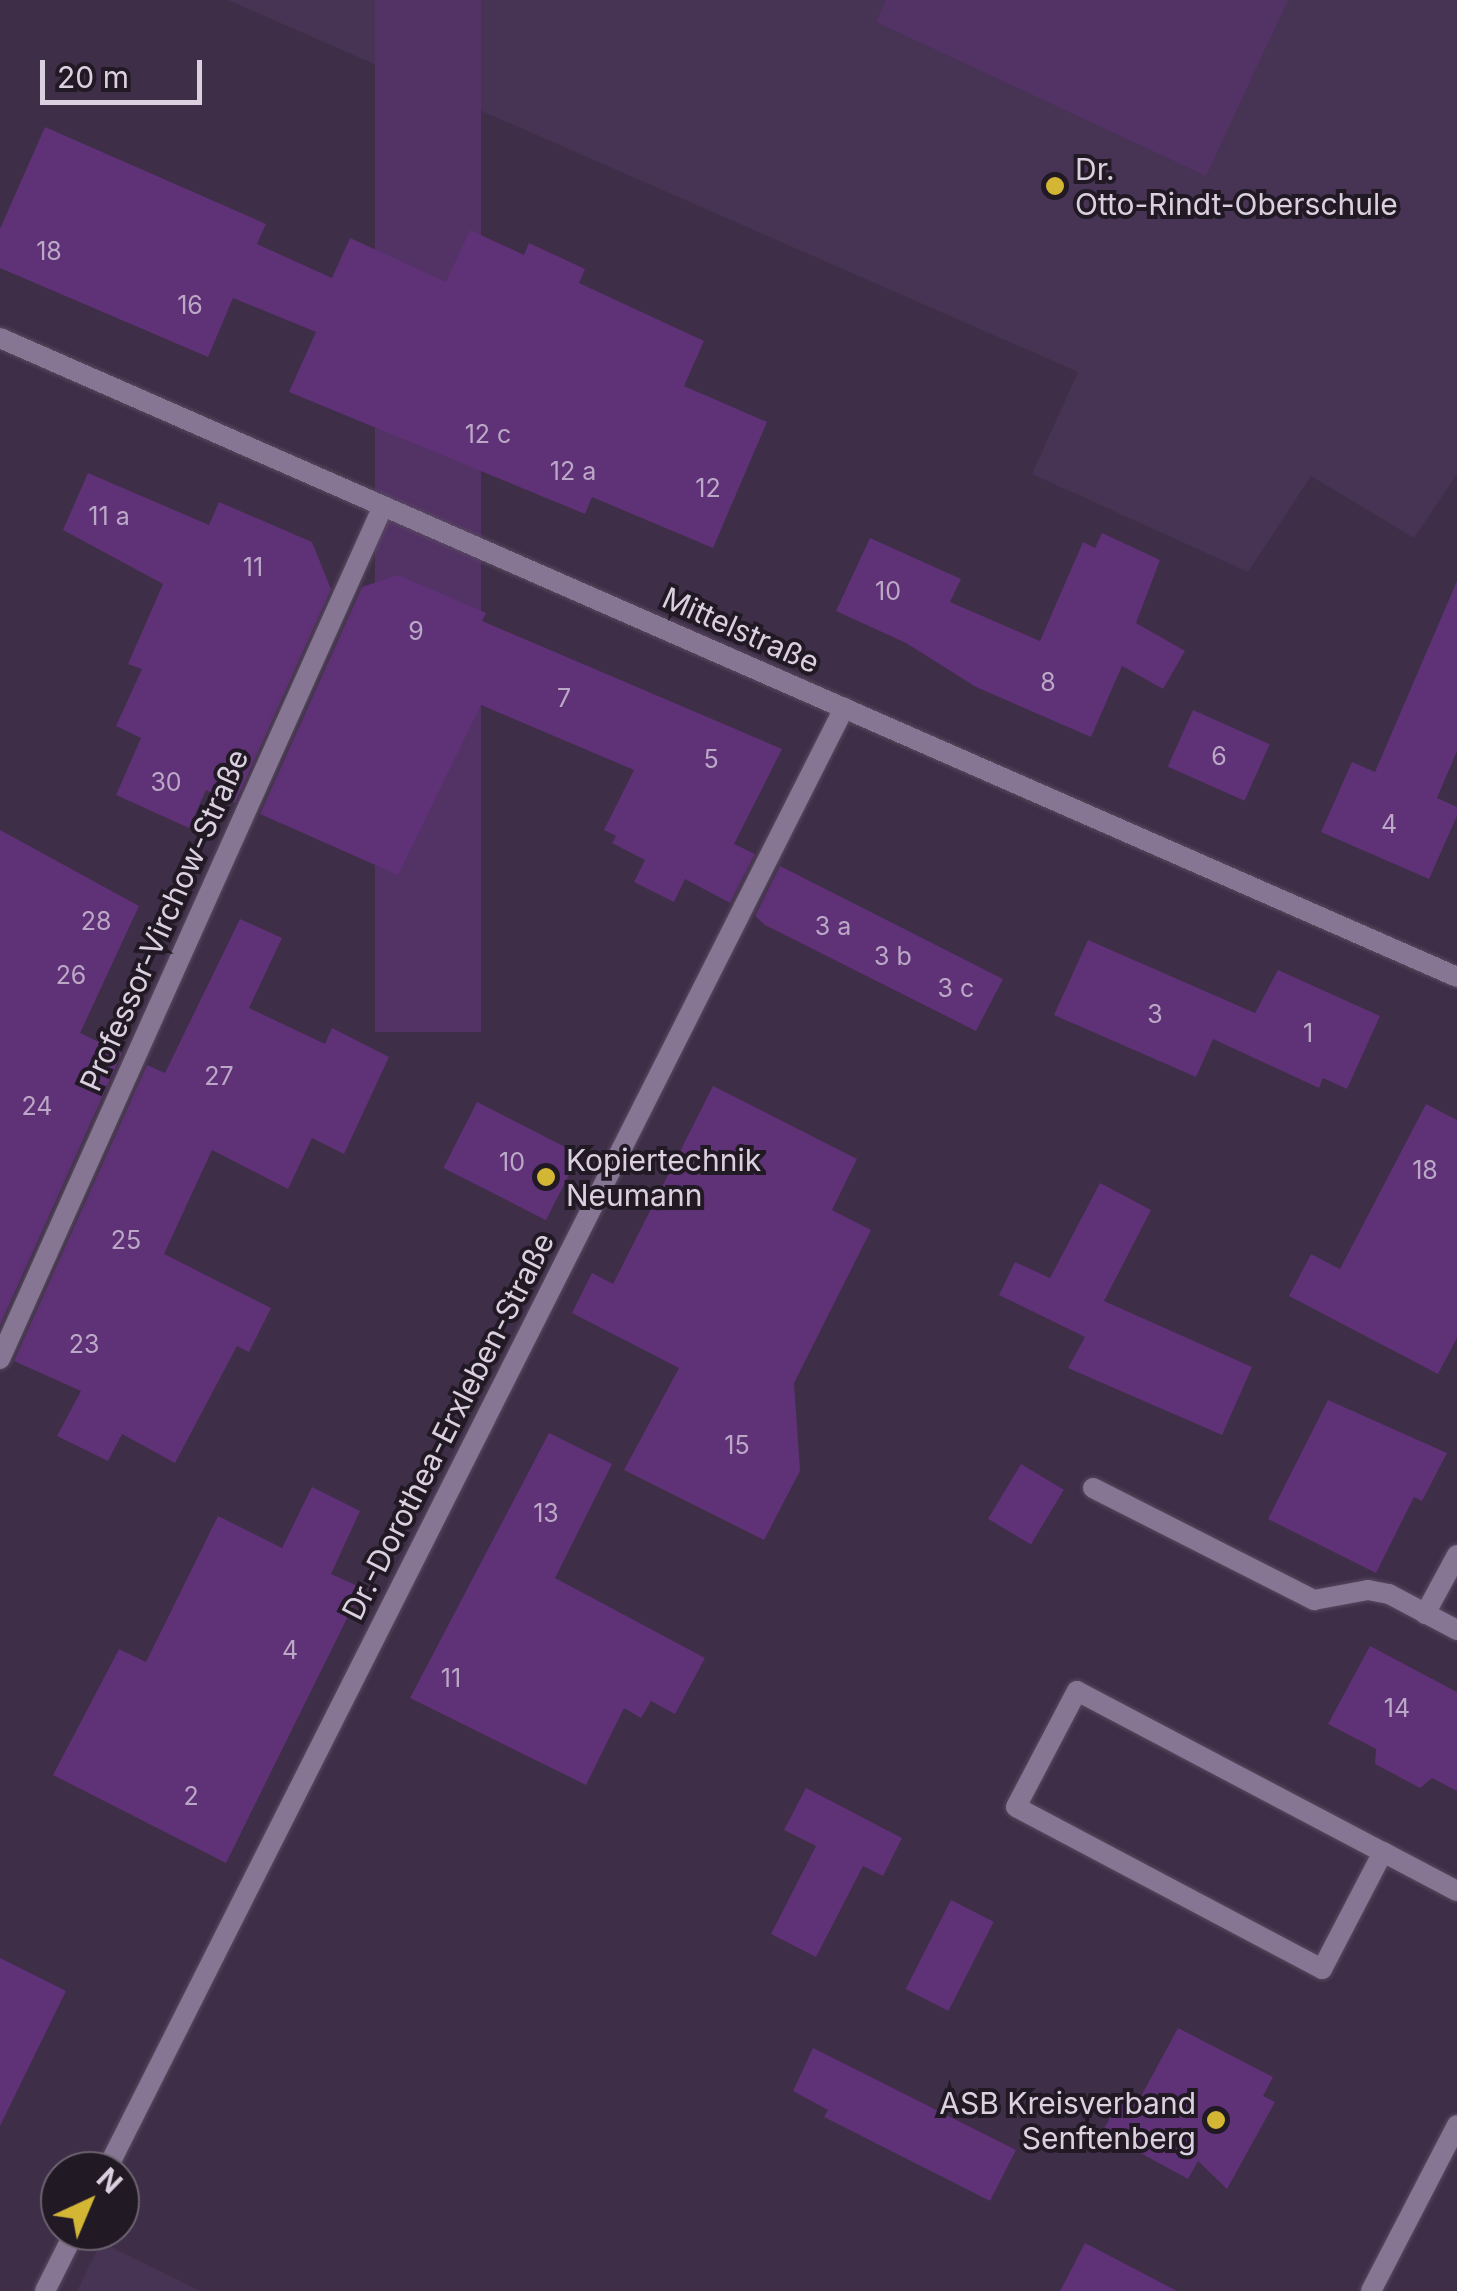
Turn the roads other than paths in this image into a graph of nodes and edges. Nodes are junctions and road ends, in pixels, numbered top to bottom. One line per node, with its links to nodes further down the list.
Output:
1 (0, 338): 2 (street, Mittelstraße)
2 (383, 506): 3 (street, Mittelstraße); 5 (street, Professor-Virchow-Straße)
3 (844, 708): 4 (street, Mittelstraße); 13 (street, Dr.-Dorothea-Erxleben-Straße)
4 (1457, 977)
5 (0, 1359)
6 (1092, 1488): 8 (street)
7 (1457, 1554): 8 (street)
8 (1425, 1614): 9 (street)
9 (1457, 1630)
10 (1384, 1852): 10 (street); 11 (street)
11 (1457, 1891)
12 (1457, 2125): 16 (street)
13 (116, 2151)
14 (65, 2251): 15 (street)
15 (45, 2291)
16 (1370, 2291)

